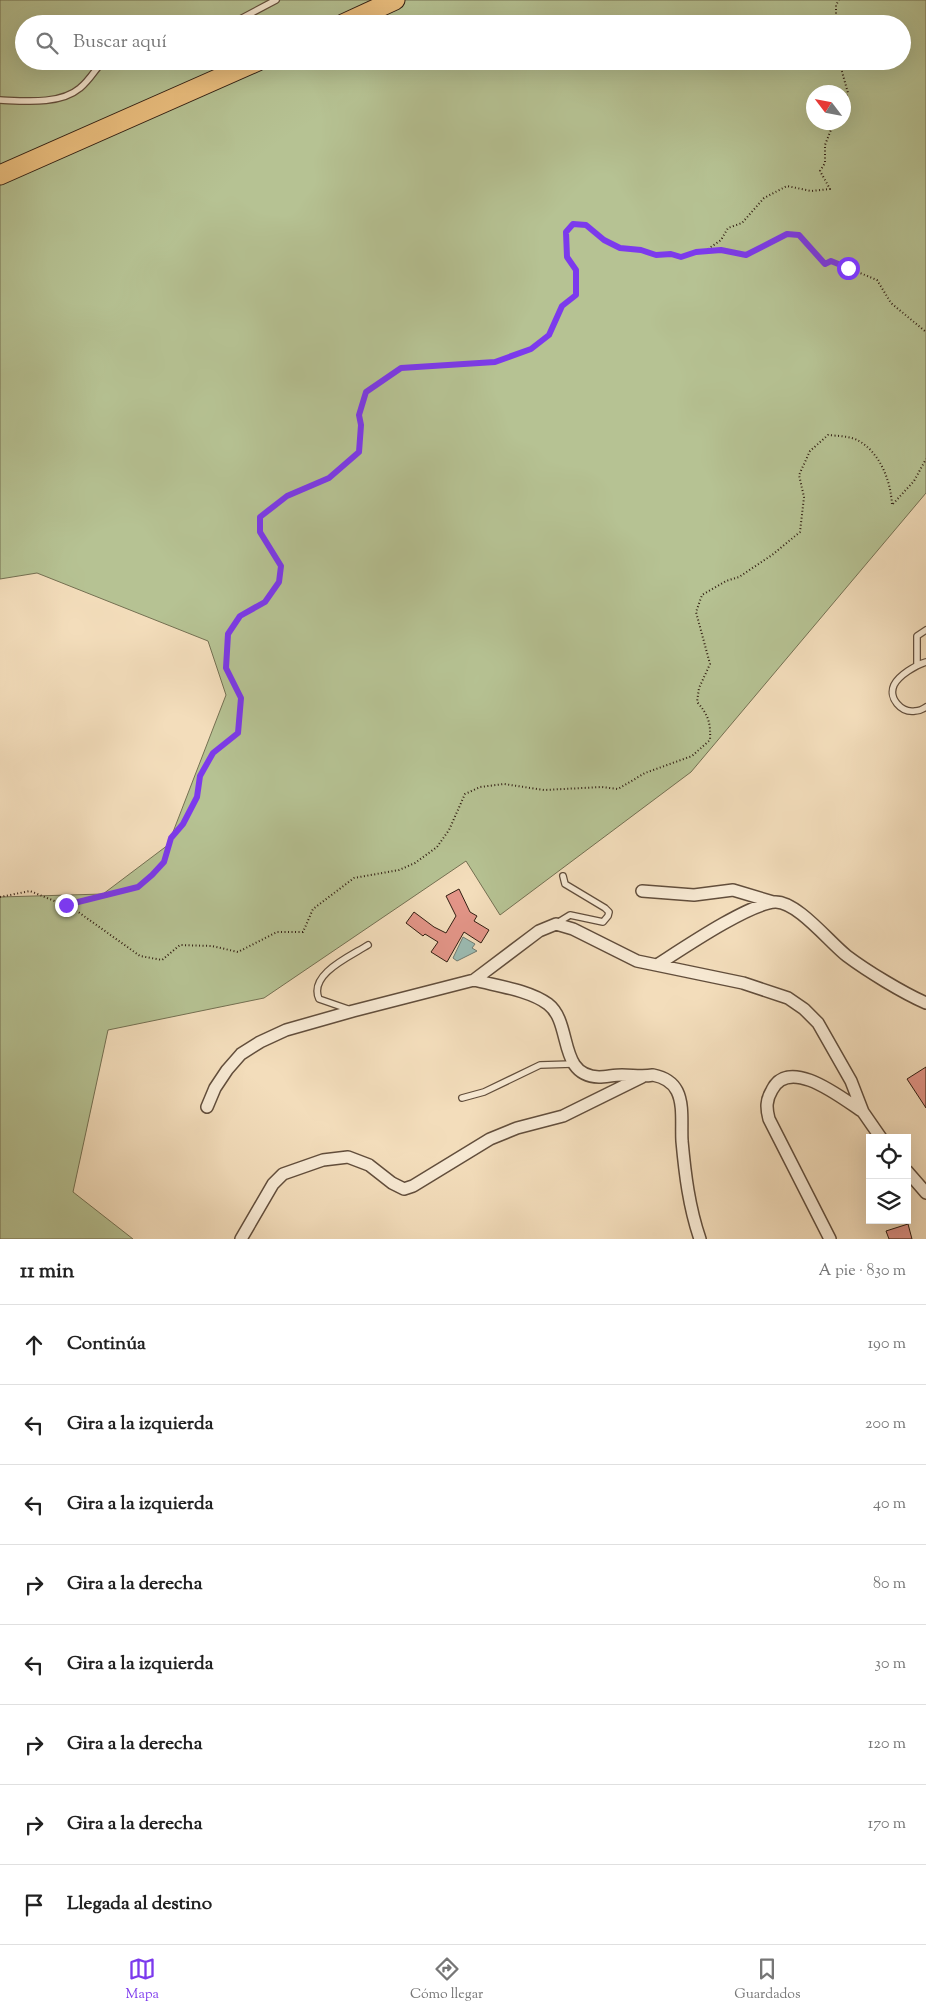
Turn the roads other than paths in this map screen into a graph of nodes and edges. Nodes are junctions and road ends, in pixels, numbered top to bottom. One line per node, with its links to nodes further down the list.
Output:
1 (276, 0): 3 (lane)
2 (395, 0): 4 (main road)
3 (248, 15)
4 (362, 15)
5 (95, 70): 7 (lane)
6 (238, 70): 8 (main road)
7 (0, 100)
8 (0, 175)
9 (926, 630): 11 (lane)
10 (926, 662): 11 (lane)
11 (918, 664): 12 (lane)
12 (926, 707)
13 (563, 876): 16 (lane)
14 (642, 891): 15 (street)
15 (775, 902): 18 (street); 20 (street)
16 (556, 924): 18 (street); 19 (street)
17 (368, 945): 21 (lane)
18 (657, 965): 26 (street)
19 (474, 980): 21 (street); 22 (street)
20 (926, 1003)
21 (353, 1011): 25 (street)
22 (573, 1064): 23 (street); 24 (lane)
23 (642, 1077): 30 (street); 31 (street)
24 (462, 1098)
25 (207, 1107)
26 (862, 1112): 27 (street); 32 (street)
27 (878, 1134)
28 (911, 1176): 29 (street)
29 (926, 1193)
30 (242, 1239)
31 (700, 1239)
32 (830, 1239)

